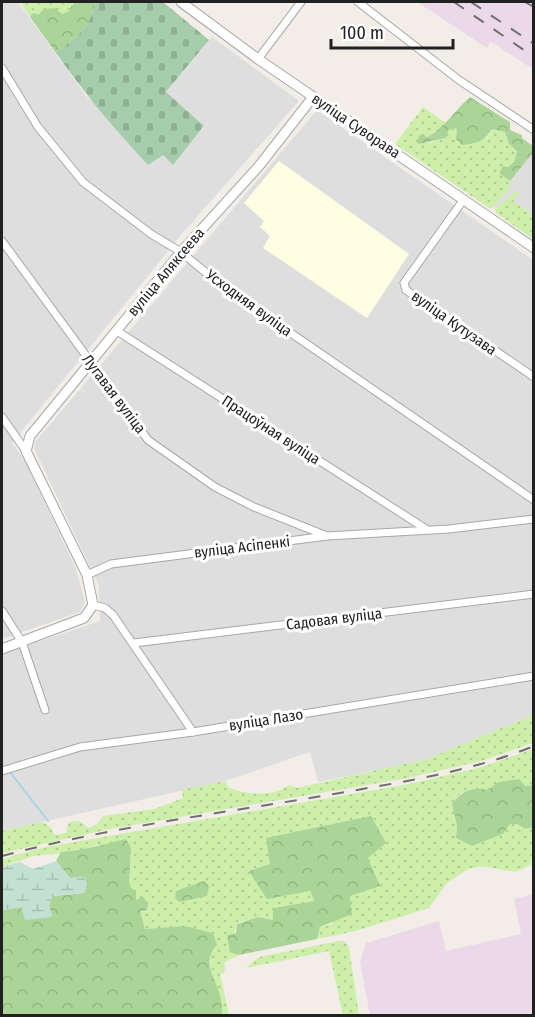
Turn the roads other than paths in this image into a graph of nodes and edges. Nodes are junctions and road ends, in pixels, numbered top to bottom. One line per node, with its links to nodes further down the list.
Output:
1 (181, 2): 4 (street, вуліца Суворава)
2 (301, 2): 4 (street)
3 (358, 2): 7 (street)
4 (258, 59): 6 (street, вуліца Суворава)
5 (2, 68): 11 (street, Усходняя вуліца)
6 (313, 97): 8 (street, вуліца Суворава); 11 (street, вуліца Аляксеева)
7 (534, 130)
8 (464, 199): 10 (street, вуліца Суворава); 14 (street, вуліца Кутузава)
9 (2, 241): 13 (street, Лугавая вуліца)
10 (534, 249)
11 (181, 252): 12 (street, вуліца Аляксеева); 17 (street, Усходняя вуліца)
12 (117, 331): 13 (street, вуліца Аляксеева); 19 (street, Працоўная вуліца)
13 (90, 363): 16 (street, вуліца Аляксеева); 20 (street, Лугавая вуліца)
14 (534, 377)
15 (2, 417): 16 (street)
16 (26, 451): 21 (street)
17 (534, 500)
18 (534, 519): 19 (street, вуліца Асіпенкі)
19 (426, 529): 20 (street, вуліца Асіпенкі)
20 (327, 536): 21 (street, вуліца Асіпенкі)
21 (87, 575): 23 (street)
22 (534, 594): 26 (street, Садовая вуліца)
23 (93, 605): 25 (street); 26 (street)
24 (2, 611): 25 (street)
25 (22, 642): 27 (street); 29 (street)
26 (134, 643): 30 (street)
27 (2, 649)
28 (534, 676): 30 (street, вуліца Лазо)
29 (45, 710)
30 (193, 732): 31 (street, вуліца Лазо)
31 (2, 771)

